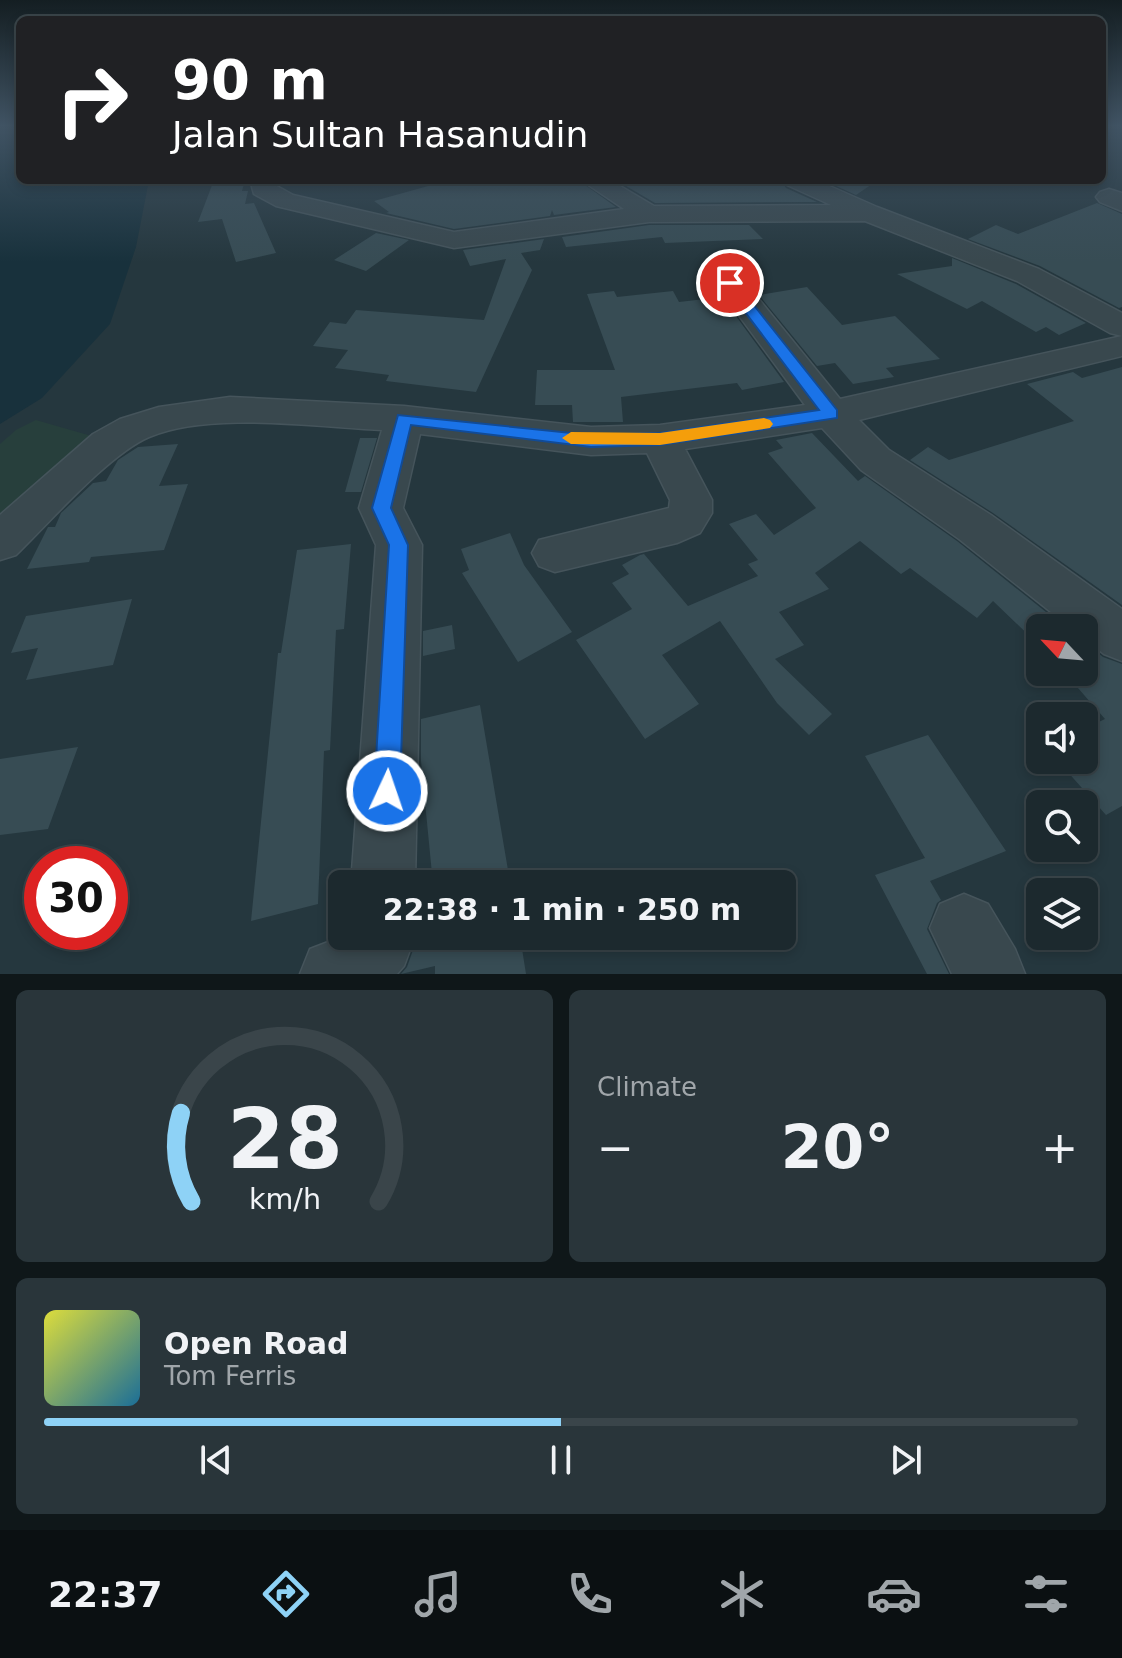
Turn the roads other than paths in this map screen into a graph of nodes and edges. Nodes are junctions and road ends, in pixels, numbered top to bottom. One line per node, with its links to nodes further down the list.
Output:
1 (262, 184): 5 (street)
2 (600, 184): 5 (street)
3 (805, 184): 4 (street)
4 (868, 213): 5 (street); 7 (street)
5 (649, 214)
6 (730, 283): 9 (street)
7 (1122, 326)
8 (1122, 346): 9 (street)
9 (831, 414): 11 (street); 14 (street)
10 (404, 419): 11 (street); 12 (street); 15 (street)
11 (660, 439): 13 (street)
12 (0, 542)
13 (555, 553)
14 (1122, 638)
15 (384, 870)
16 (373, 950): 17 (street)
17 (335, 974)

